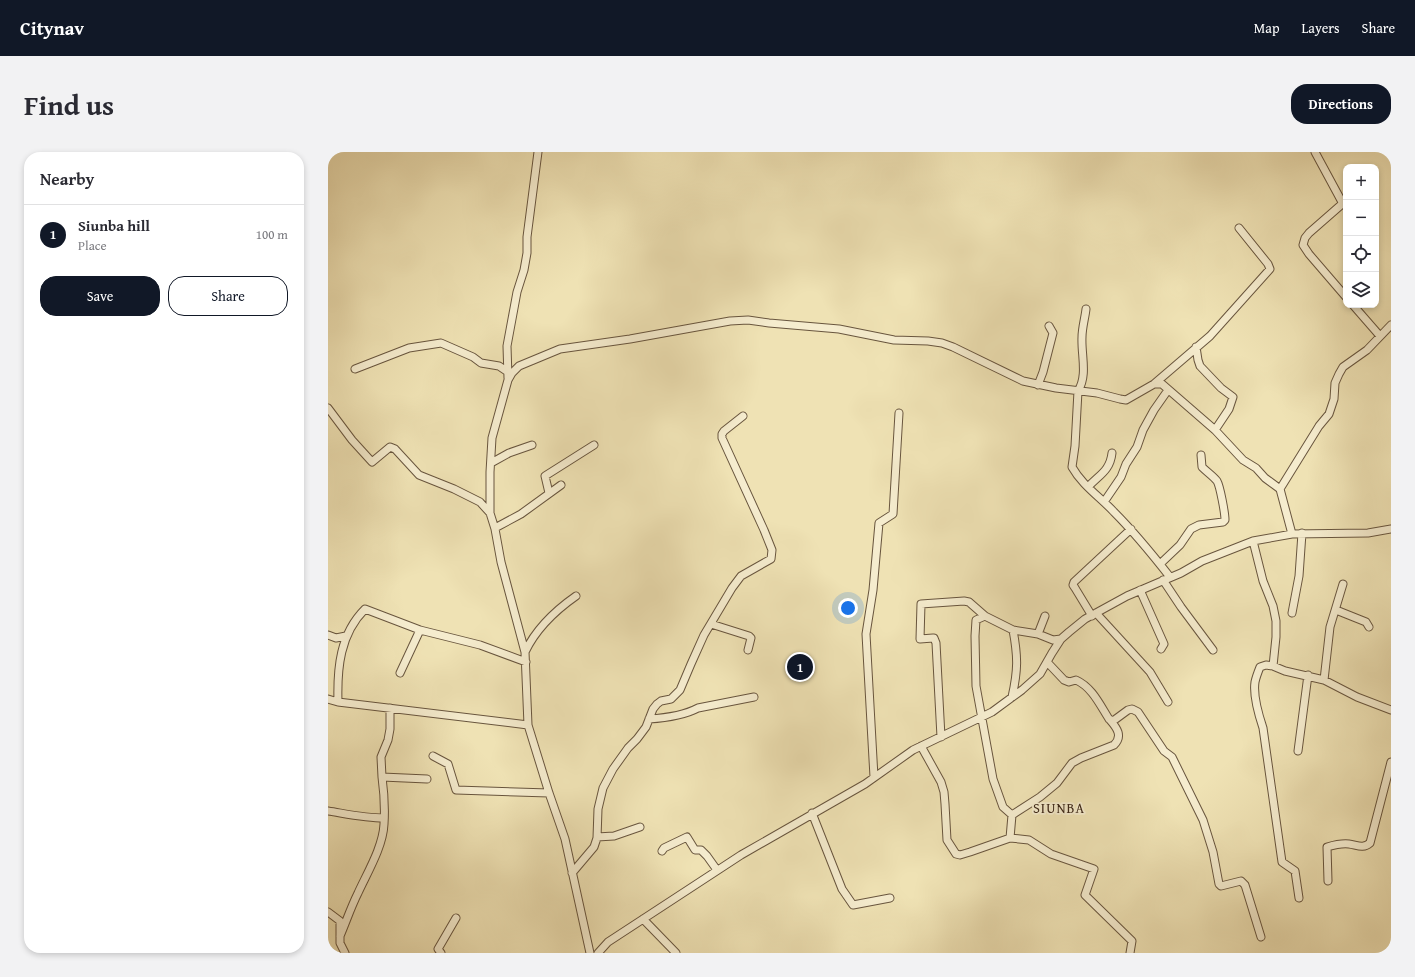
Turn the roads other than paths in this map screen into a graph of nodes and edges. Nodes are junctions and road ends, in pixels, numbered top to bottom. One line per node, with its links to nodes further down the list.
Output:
1 (538, 152): 12 (street)
2 (1315, 152): 4 (street)
3 (1239, 228): 10 (street)
4 (1343, 294)
5 (1356, 308): 9 (street)
6 (1086, 309): 17 (street)
7 (1391, 325): 9 (street)
8 (1049, 326): 15 (street)
9 (1380, 336): 29 (street)
10 (1196, 348): 14 (street); 21 (street)
11 (355, 369): 12 (street)
12 (508, 372): 13 (street)
13 (508, 380): 15 (street); 26 (street)
14 (1154, 384): 16 (street); 17 (street)
15 (1038, 385): 17 (street)
16 (1168, 390): 21 (street); 31 (street)
17 (1078, 391): 28 (street)
18 (328, 408): 32 (street)
19 (900, 413): 84 (street)
20 (743, 416): 49 (street)
21 (1215, 430): 29 (street)
22 (532, 445): 26 (street)
23 (594, 445): 30 (street)
24 (1112, 453): 28 (street)
25 (1201, 455): 39 (street)
26 (491, 463): 32 (street)
27 (561, 484): 30 (street)
28 (1088, 487): 31 (street)
29 (1280, 489): 36 (street)
30 (549, 493): 33 (street)
31 (1104, 502): 34 (street)
32 (490, 513): 33 (street)
33 (495, 528): 60 (street)
34 (1131, 529): 39 (street); 46 (street)
35 (1391, 529): 37 (street)
36 (1292, 534): 37 (street); 38 (street)
37 (1302, 534): 45 (street)
38 (1253, 541): 40 (street); 63 (street)
39 (1160, 564): 40 (street)
40 (1166, 578): 42 (street); 59 (street)
41 (1343, 584): 44 (street)
42 (1140, 590): 46 (street); 58 (street)
43 (576, 596): 60 (street)
44 (1336, 610): 50 (street); 66 (street)
45 (1292, 613)
46 (1094, 614): 56 (street); 71 (street)
47 (985, 616): 52 (street); 74 (street); 78 (street)
48 (1045, 616): 53 (street)
49 (711, 624): 57 (street); 75 (street)
50 (1370, 627)
51 (420, 630): 55 (street); 61 (street); 64 (street)
52 (1013, 630): 53 (street); 68 (street)
53 (1038, 634): 56 (street)
54 (328, 635): 55 (street)
55 (346, 636): 70 (street)
56 (1061, 639): 62 (street)
57 (748, 650)
58 (1161, 650)
59 (1213, 650)
60 (525, 652): 61 (street)
61 (526, 662): 77 (street)
62 (1048, 662): 68 (street); 76 (street)
63 (1274, 666): 65 (street); 99 (street)
64 (400, 673)
65 (1308, 675): 66 (street); 80 (street)
66 (1324, 680): 73 (street)
67 (754, 697): 75 (street)
68 (1012, 697): 74 (street)
69 (328, 699): 70 (street)
70 (338, 702): 72 (street)
71 (1168, 702)
72 (390, 708): 77 (street); 83 (street)
73 (1391, 710)
74 (982, 717): 78 (street); 89 (street)
75 (649, 719): 92 (street)
76 (1110, 720): 89 (street); 104 (street)
77 (528, 725): 86 (street)
78 (941, 737): 79 (street)
79 (921, 746): 84 (street); 93 (street)
80 (1298, 751)
81 (433, 756): 86 (street)
82 (1391, 762): 97 (street)
83 (382, 777): 85 (street); 90 (street)
84 (874, 777): 88 (street)
85 (427, 779)
86 (549, 793): 96 (street)
87 (328, 811): 90 (street)
88 (812, 813): 95 (street); 98 (street)
89 (1012, 815): 93 (street)
90 (384, 818): 103 (street)
91 (640, 827): 92 (street)
92 (597, 837): 96 (street)
93 (1010, 838): 110 (street)
94 (662, 851): 95 (street)
95 (716, 870): 102 (street)
96 (572, 873): 107 (street)
97 (1328, 881)
98 (890, 898)
99 (1299, 898)
100 (328, 912): 103 (street)
101 (456, 918): 106 (street)
102 (643, 919): 108 (street); 109 (street)
103 (340, 936): 105 (street)
104 (1261, 937)
105 (345, 953)
106 (441, 953)
107 (590, 953)
108 (598, 953)
109 (676, 953)
110 (1130, 953)

